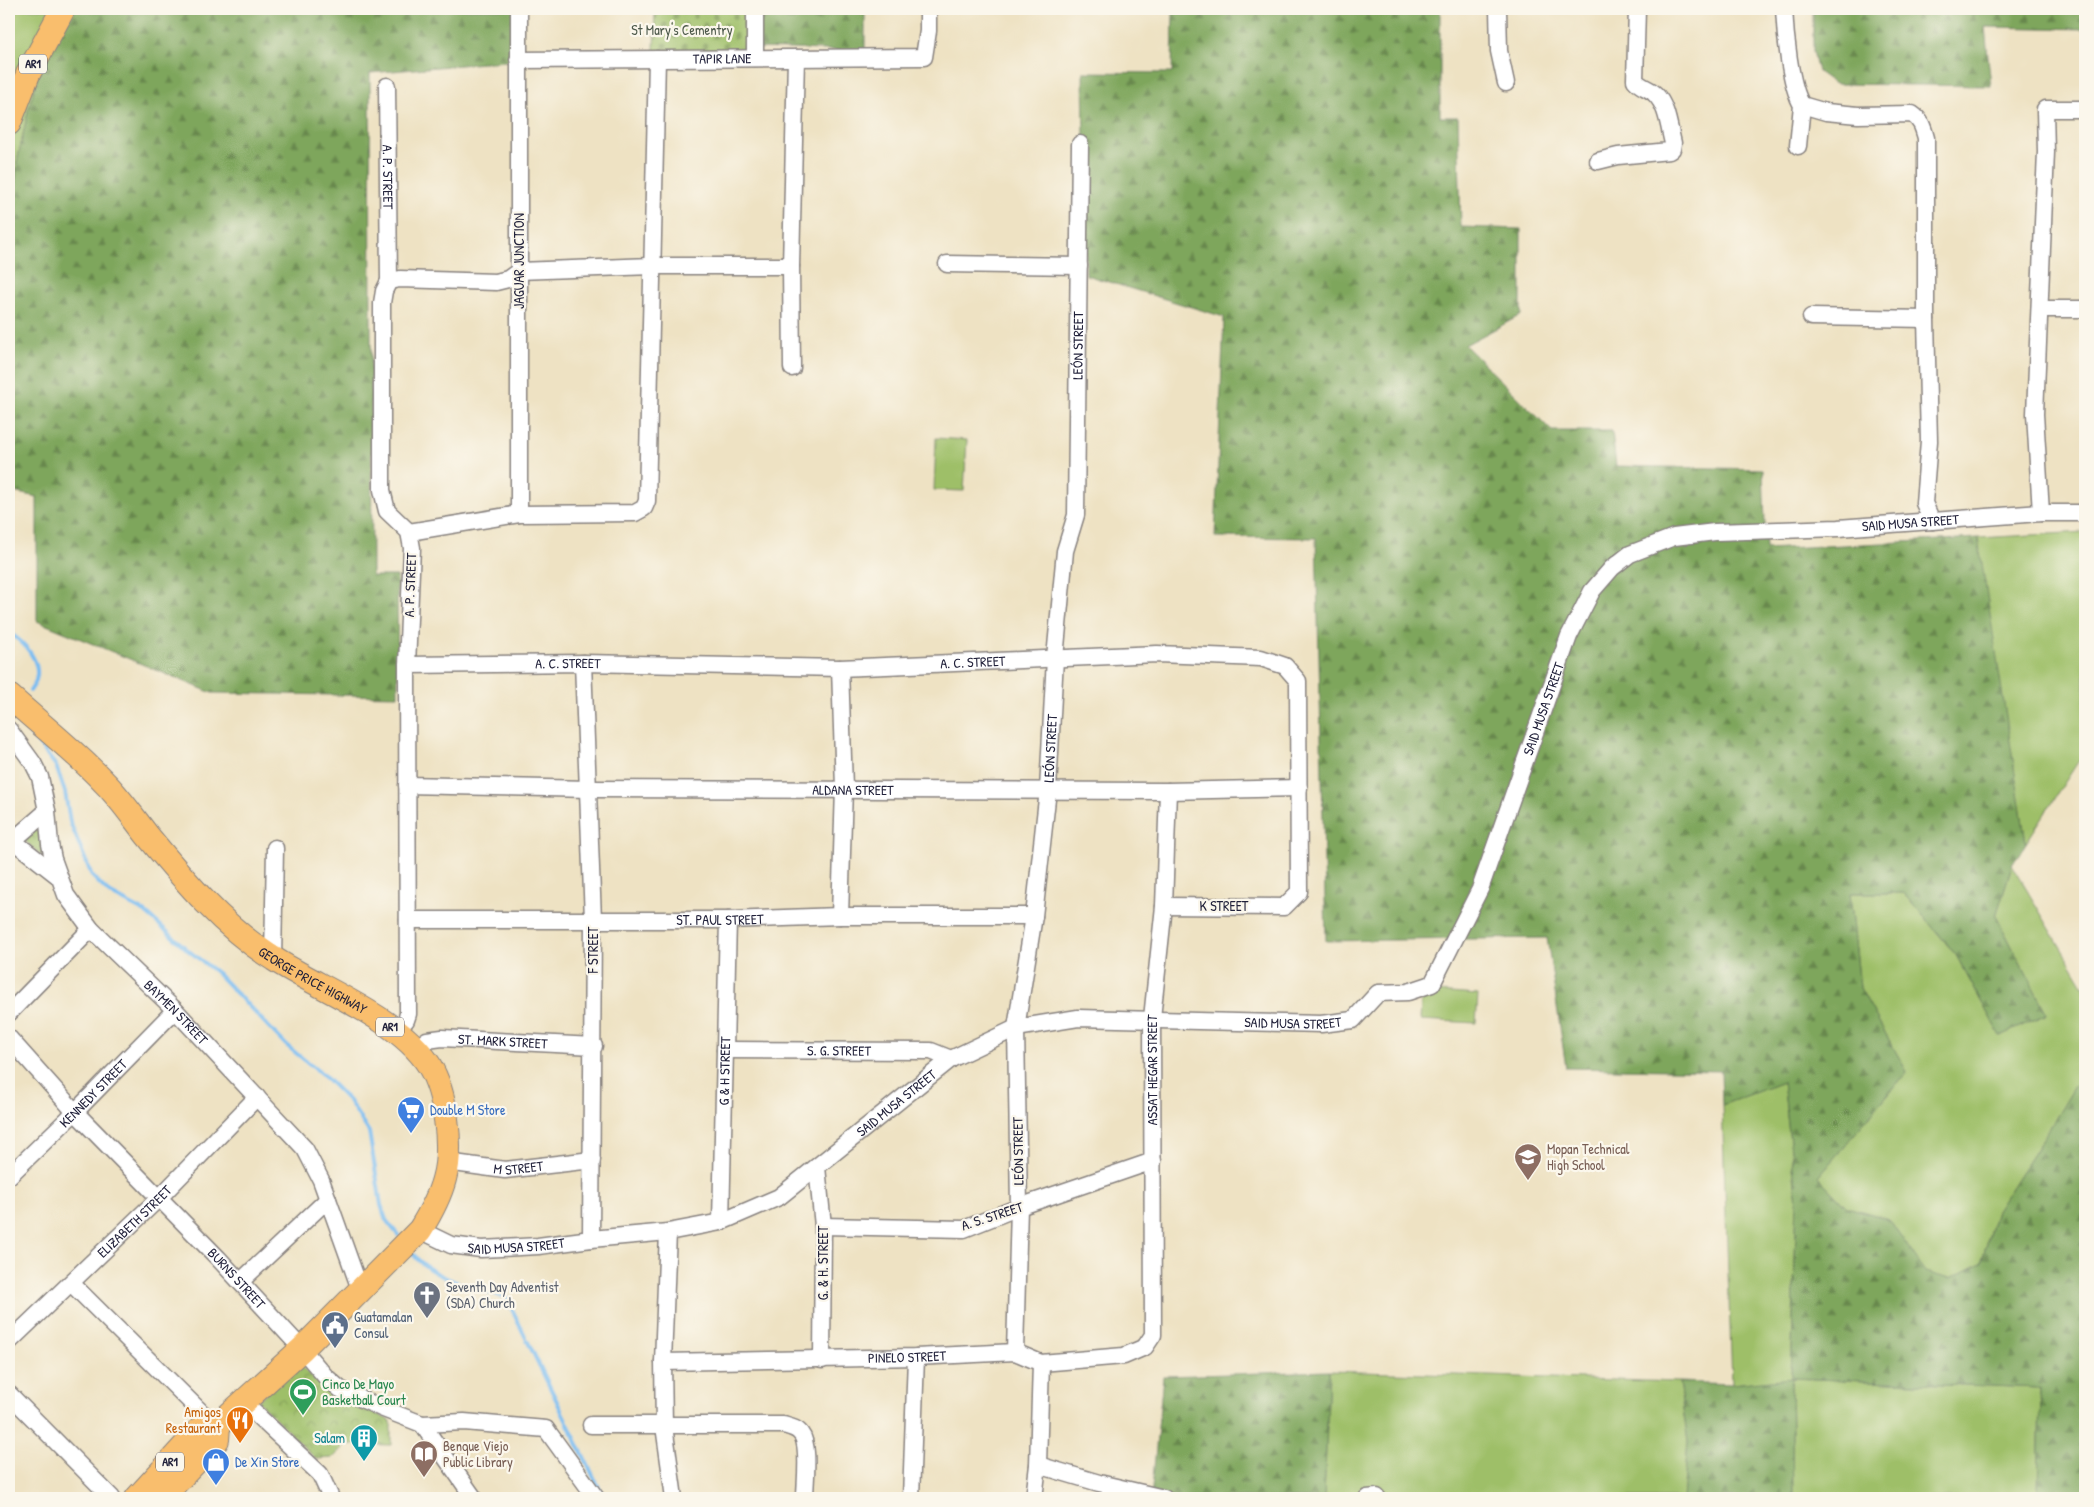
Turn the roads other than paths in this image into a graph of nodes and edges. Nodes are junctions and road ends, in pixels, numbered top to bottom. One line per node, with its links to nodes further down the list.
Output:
1 (63, 9): 16 (highway, AR1)
2 (519, 9): 11 (street, JAGUAR JUNCTION)
3 (755, 9): 8 (street)
4 (928, 9): 9 (street, TAPIR LANE)
5 (1498, 9): 12 (street)
6 (1637, 9): 19 (street)
7 (1784, 9): 14 (street)
8 (755, 58): 9 (street, TAPIR LANE); 10 (street, TAPIR LANE)
9 (796, 58): 22 (street)
10 (658, 59): 11 (street, TAPIR LANE); 21 (street)
11 (518, 60): 24 (street, JAGUAR JUNCTION)
12 (1506, 83)
13 (387, 86): 25 (street, A. P. STREET)
14 (1802, 105): 18 (street); 29 (street)
15 (2085, 109): 26 (street)
16 (9, 123)
17 (1080, 144): 23 (street, LEÓN STREET)
18 (1798, 146)
19 (1598, 161)
20 (947, 264): 23 (street)
21 (652, 266): 22 (street); 24 (street); 33 (street)
22 (791, 266): 30 (street)
23 (1079, 266): 36 (street, LEÓN STREET)
24 (519, 271): 25 (street); 33 (street, JAGUAR JUNCTION)
25 (389, 281): 35 (street, A. P. STREET)
26 (2040, 309): 27 (street); 31 (street)
27 (2085, 309)
28 (1811, 317): 29 (street)
29 (1926, 319): 34 (street)
30 (792, 368)
31 (2040, 513): 32 (street, SAID MUSA STREET); 34 (street, SAID MUSA STREET)
32 (2085, 513)
33 (519, 514): 35 (street)
34 (1932, 521): 63 (street, SAID MUSA STREET)
35 (409, 532): 38 (street, A. P. STREET)
36 (1055, 658): 39 (street, A. C. STREET); 44 (street, A. C. STREET); 46 (street, LEÓN STREET)
37 (583, 663): 38 (street, A. C. STREET); 39 (street, A. C. STREET); 45 (street, F STREET)
38 (407, 665): 42 (street, A. P. STREET)
39 (840, 668): 43 (street)
40 (9, 696): 60 (highway, GEORGE PRICE HIGHWAY / AR1)
41 (9, 730): 48 (street, BAYMEN STREET)
42 (407, 785): 45 (street, ALDANA STREET); 57 (street, A. P. STREET)
43 (844, 788): 45 (street, ALDANA STREET); 46 (street, ALDANA STREET); 54 (street)
44 (1299, 788): 47 (street, ALDANA STREET); 53 (street, A. C. STREET)
45 (589, 789): 56 (street, F STREET)
46 (1048, 790): 47 (street, ALDANA STREET); 55 (street, LEÓN STREET)
47 (1168, 791): 52 (street, ASSAT HEGAR STREET)
48 (47, 811): 49 (street); 51 (street, BAYMEN STREET)
49 (10, 842): 51 (street)
50 (275, 848): 60 (street)
51 (58, 876): 59 (street, BAYMEN STREET)
52 (1164, 906): 53 (street, K STREET); 63 (street, ASSAT HEGAR STREET)
53 (1284, 907)
54 (840, 916): 55 (street, ST. PAUL STREET); 58 (street, ST. PAUL STREET)
55 (1034, 916): 64 (street, LEÓN STREET)
56 (593, 919): 57 (street, ST. PAUL STREET); 58 (street, ST. PAUL STREET); 67 (street, F STREET)
57 (408, 920): 65 (street, A. P. STREET)
58 (728, 920): 69 (street, G & H STREET)
59 (90, 928): 61 (street, BAYMEN STREET); 62 (street)
60 (273, 959): 65 (highway, GEORGE PRICE HIGHWAY / AR1)
61 (175, 1010): 71 (street, BAYMEN STREET); 72 (street, KENNEDY STREET)
62 (9, 1013)
63 (1152, 1018): 64 (street, SAID MUSA STREET); 74 (street, ASSAT HEGAR STREET)
64 (1016, 1028): 70 (street, SAID MUSA STREET); 80 (street, LEÓN STREET)
65 (395, 1031): 68 (highway, GEORGE PRICE HIGHWAY / AR1)
66 (9, 1038): 72 (street, BURNS STREET)
67 (594, 1046): 68 (street, ST. MARK STREET); 73 (street, F STREET)
68 (415, 1049): 75 (highway, GEORGE PRICE HIGHWAY / AR1)
69 (725, 1050): 70 (street, S. G. STREET); 81 (street, G & H STREET)
70 (951, 1059): 76 (street, SAID MUSA STREET)
71 (257, 1097): 78 (street, ELIZABETH STREET); 79 (street, BAYMEN STREET)
72 (75, 1112): 77 (street, KENNEDY STREET); 78 (street, BURNS STREET)
73 (592, 1160): 75 (street, M STREET); 85 (street, F STREET)
74 (1153, 1161): 80 (street, A. S. STREET); 90 (street, ASSAT HEGAR STREET)
75 (447, 1162): 83 (highway, GEORGE PRICE HIGHWAY / AR1)
76 (817, 1167): 81 (street, SAID MUSA STREET); 82 (street, G. & H. STREET)
77 (9, 1176)
78 (159, 1198): 86 (street, BURNS STREET); 87 (street, ELIZABETH STREET)
79 (328, 1199): 86 (street); 88 (street, BAYMEN STREET)
80 (1019, 1207): 82 (street, A. S. STREET); 92 (street, LEÓN STREET)
81 (721, 1222): 84 (street, SAID MUSA STREET)
82 (823, 1226): 94 (street, G. & H. STREET)
83 (420, 1230): 85 (street, SAID MUSA STREET); 88 (highway, GEORGE PRICE HIGHWAY / AR1)
84 (668, 1232): 85 (street, SAID MUSA STREET); 95 (street)
85 (591, 1238)
86 (240, 1282): 91 (street, BURNS STREET)
87 (71, 1283): 89 (street, ELIZABETH STREET); 100 (street)
88 (360, 1289): 91 (highway, GEORGE PRICE HIGHWAY / AR1)
89 (9, 1342)
90 (1145, 1347): 96 (street, PINELO STREET)
91 (302, 1349): 98 (highway, GEORGE PRICE HIGHWAY / AR1); 99 (street, BURNS STREET)
92 (1015, 1352): 93 (street, PINELO STREET); 96 (street, PINELO STREET)
93 (916, 1357): 94 (street, PINELO STREET); 112 (street)
94 (822, 1360): 95 (street, PINELO STREET)
95 (663, 1362): 102 (street)
96 (1040, 1363): 103 (street)
97 (9, 1394): 104 (street)
98 (243, 1402): 100 (highway, GEORGE PRICE HIGHWAY / AR1); 107 (street)
99 (422, 1424): 108 (street); 109 (street)
100 (218, 1425): 105 (highway, AR1); 106 (highway, AR1)
101 (591, 1425): 102 (street)
102 (664, 1426): 110 (street); 111 (street)
103 (1038, 1465): 113 (street); 114 (street)
104 (112, 1498)
105 (136, 1498)
106 (161, 1498)
107 (332, 1498)
108 (474, 1498)
109 (596, 1498)
110 (674, 1498)
111 (805, 1498)
112 (911, 1498)
113 (1034, 1498)
114 (1164, 1498)

